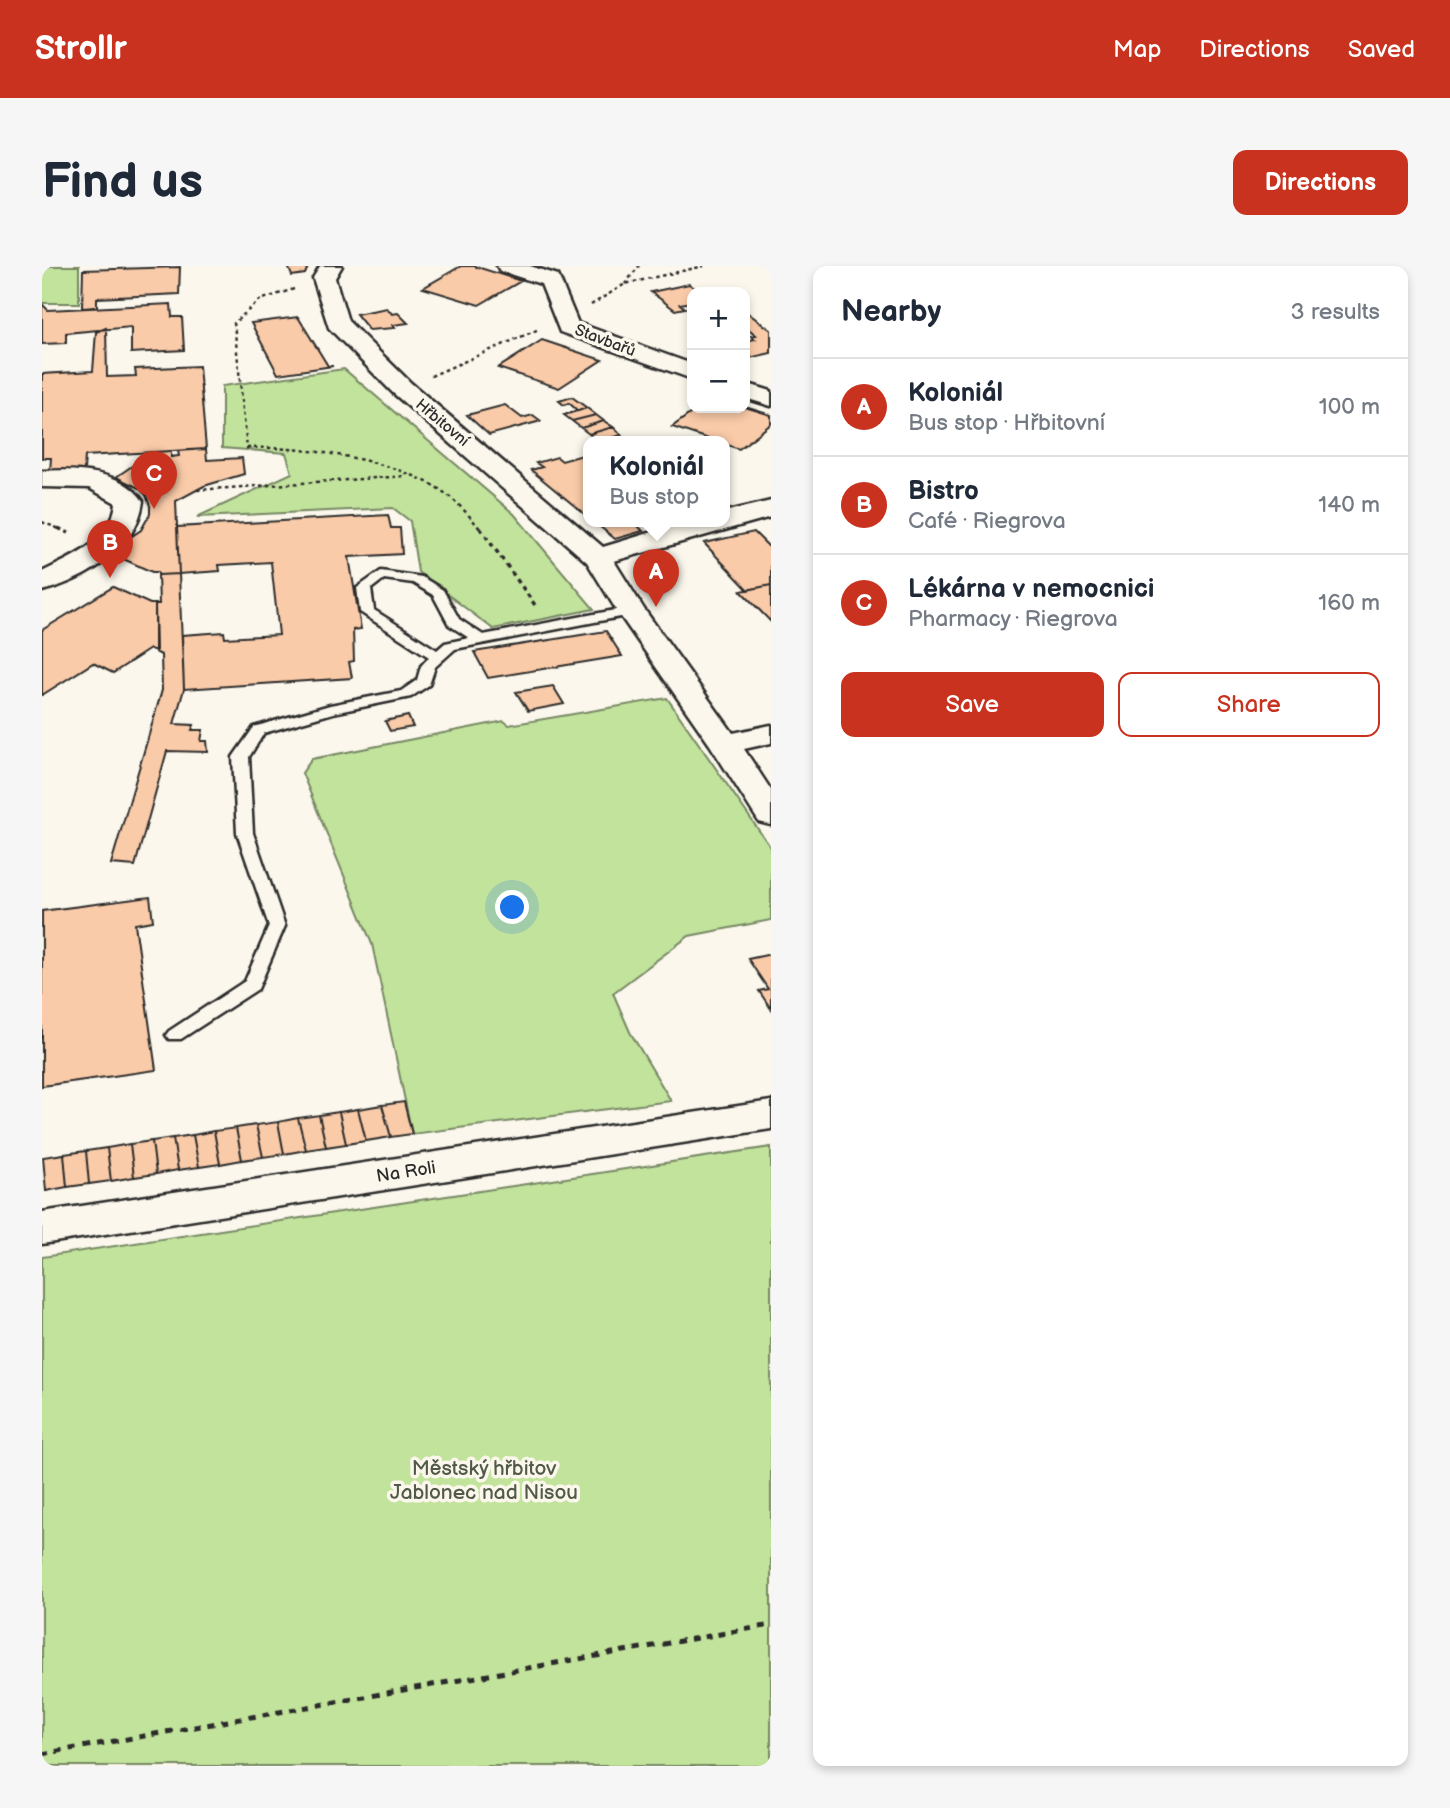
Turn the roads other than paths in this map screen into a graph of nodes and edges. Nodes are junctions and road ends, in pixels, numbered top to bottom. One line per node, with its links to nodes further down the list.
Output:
1 (508, 266): 3 (street, Stavbařů)
2 (329, 274): 10 (street, Hřbitovní)
3 (687, 370)
4 (750, 392): 5 (street)
5 (771, 399)
6 (42, 479): 11 (street)
7 (767, 515): 8 (street)
8 (730, 520)
9 (701, 527): 10 (street)
10 (598, 556): 12 (street, Hřbitovní)
11 (42, 583)
12 (631, 611): 13 (lane); 16 (street, Hřbitovní)
13 (481, 640): 14 (lane); 14 (lane)
14 (438, 657): 18 (lane)
15 (771, 734): 16 (street)
16 (725, 744): 17 (street, Hřbitovní)
17 (771, 815)
18 (175, 1035)
19 (771, 1115): 20 (street, Na Roli)
20 (42, 1228)

